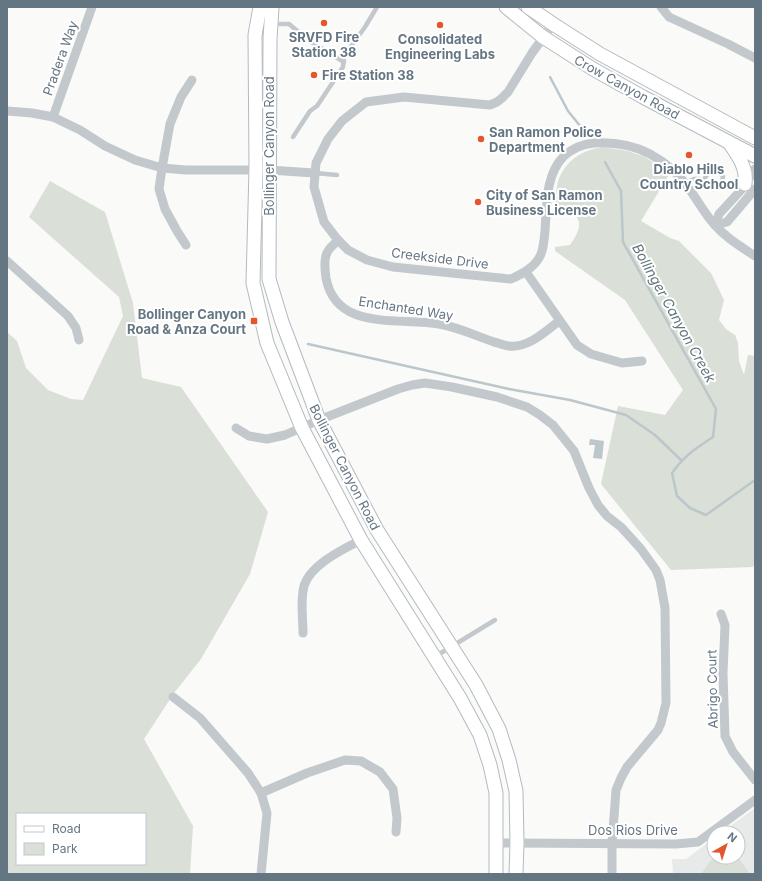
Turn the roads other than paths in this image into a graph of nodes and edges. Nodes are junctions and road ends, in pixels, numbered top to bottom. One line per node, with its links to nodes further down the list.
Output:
1 (92, 7): 15 (street, Pradera Way)
2 (260, 7): 21 (main road, Bollinger Canyon Road)
3 (272, 7): 8 (main road, Bollinger Canyon Road)
4 (377, 7): 12 (lane)
5 (506, 7): 10 (main road, Crow Canyon Road)
6 (528, 7): 9 (main road, Crow Canyon Road)
7 (661, 7): 11 (street)
8 (271, 24): 12 (lane); 23 (main road, Bollinger Canyon Road)
9 (553, 24): 10 (street, Creekside Drive); 17 (main road, Crow Canyon Road)
10 (543, 37): 18 (main road, Crow Canyon Road); 24 (street, Creekside Drive)
11 (755, 58)
12 (344, 62): 16 (lane)
13 (192, 80): 20 (street)
14 (7, 111): 15 (street)
15 (53, 117): 20 (street)
16 (293, 137)
17 (755, 138)
18 (729, 142): 19 (main road, Crow Canyon Road); 28 (main road)
19 (755, 156)
20 (162, 168): 21 (street); 31 (street)
21 (256, 169): 23 (street); 40 (main road, Bollinger Canyon Road)
22 (755, 169): 28 (street)
23 (269, 170): 24 (street); 38 (main road, Bollinger Canyon Road)
24 (314, 173): 25 (lane); 30 (street, Creekside Drive)
25 (337, 175)
26 (703, 181): 26 (lane); 27 (lane)
27 (685, 183): 29 (street, Creekside Drive); 34 (street, Creekside Drive)
28 (750, 186): 29 (street)
29 (715, 225): 32 (street, Creekside Drive)
30 (338, 240): 34 (street, Creekside Drive); 35 (street, Enchanted Way)
31 (186, 246)
32 (755, 256)
33 (7, 261): 36 (street)
34 (526, 272): 35 (street)
35 (559, 321): 37 (street)
36 (79, 340)
37 (642, 361)
38 (319, 420): 40 (street); 45 (main road, Bollinger Canyon Road); 54 (street)
39 (236, 428): 40 (street)
40 (302, 428): 41 (main road, Bollinger Canyon Road)
41 (361, 540): 44 (street); 46 (main road, Bollinger Canyon Road)
42 (721, 614): 48 (street, Abrigo Court)
43 (495, 620): 45 (lane)
44 (303, 633)
45 (451, 647): 46 (lane); 53 (main road, Bollinger Canyon Road)
46 (435, 657): 52 (main road, Bollinger Canyon Road)
47 (173, 697): 49 (street)
48 (755, 780)
49 (261, 793): 51 (street); 55 (street)
50 (755, 800): 54 (street, Dos Rios Drive)
51 (396, 832)
52 (497, 842): 53 (street, Dos Rios Drive); 56 (main road, Bollinger Canyon Road)
53 (518, 843): 54 (street, Dos Rios Drive); 57 (main road, Bollinger Canyon Road)
54 (612, 844): 58 (street)
55 (261, 874)
56 (496, 874)
57 (516, 874)
58 (612, 874)

